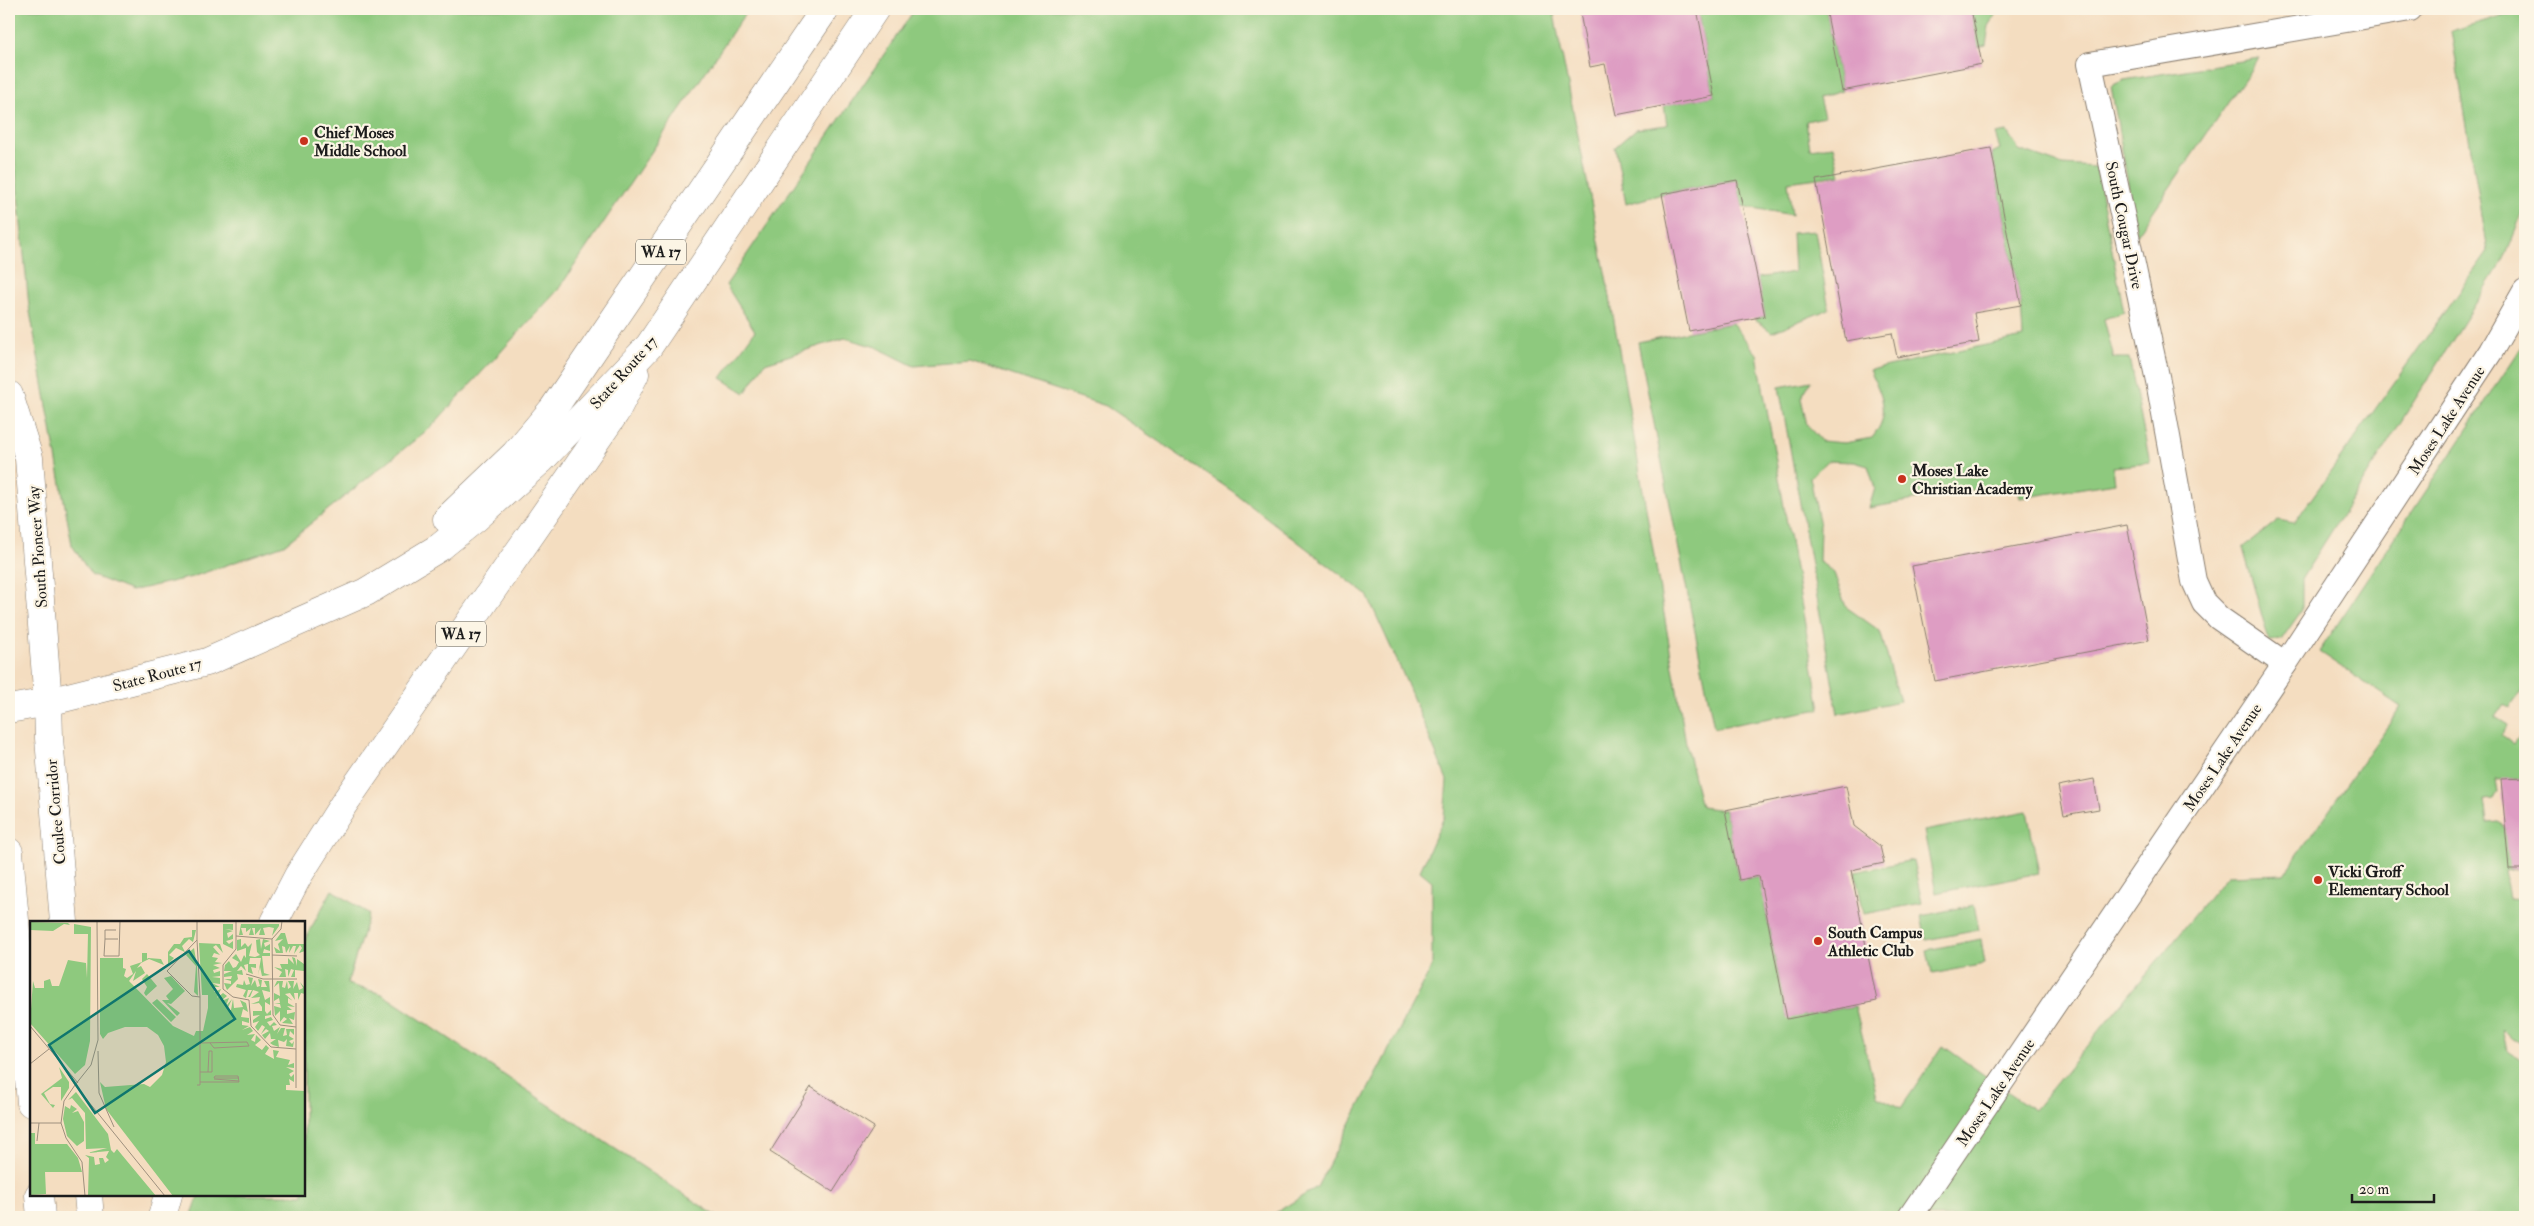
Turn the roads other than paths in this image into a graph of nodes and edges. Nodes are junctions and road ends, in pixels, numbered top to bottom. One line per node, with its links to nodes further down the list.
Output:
1 (825, 9): 7 (main road, State Route 17 / WA 17)
2 (875, 9): 5 (main road, State Route 17 / WA 17)
3 (2410, 9): 8 (street, South Cougar Drive)
4 (2525, 291): 8 (street, Moses Lake Avenue)
5 (649, 346): 7 (main road, State Route 17 / WA 17); 13 (main road, WA 17)
6 (9, 395): 9 (main road, South Pioneer Way)
7 (300, 622): 9 (main road, State Route 17 / WA 17)
8 (2285, 664): 21 (street, Moses Lake Avenue)
9 (48, 702): 10 (main road, State Route 17 / WA 17); 12 (main road, Coulee Corridor)
10 (9, 709)
11 (9, 852): 14 (main road)
12 (64, 921)
13 (275, 921)
14 (30, 1092)
15 (39, 1196): 18 (main road)
16 (88, 1196): 19 (main road)
17 (168, 1196): 20 (main road)
18 (41, 1217)
19 (90, 1217)
20 (162, 1217)
21 (1910, 1217)

